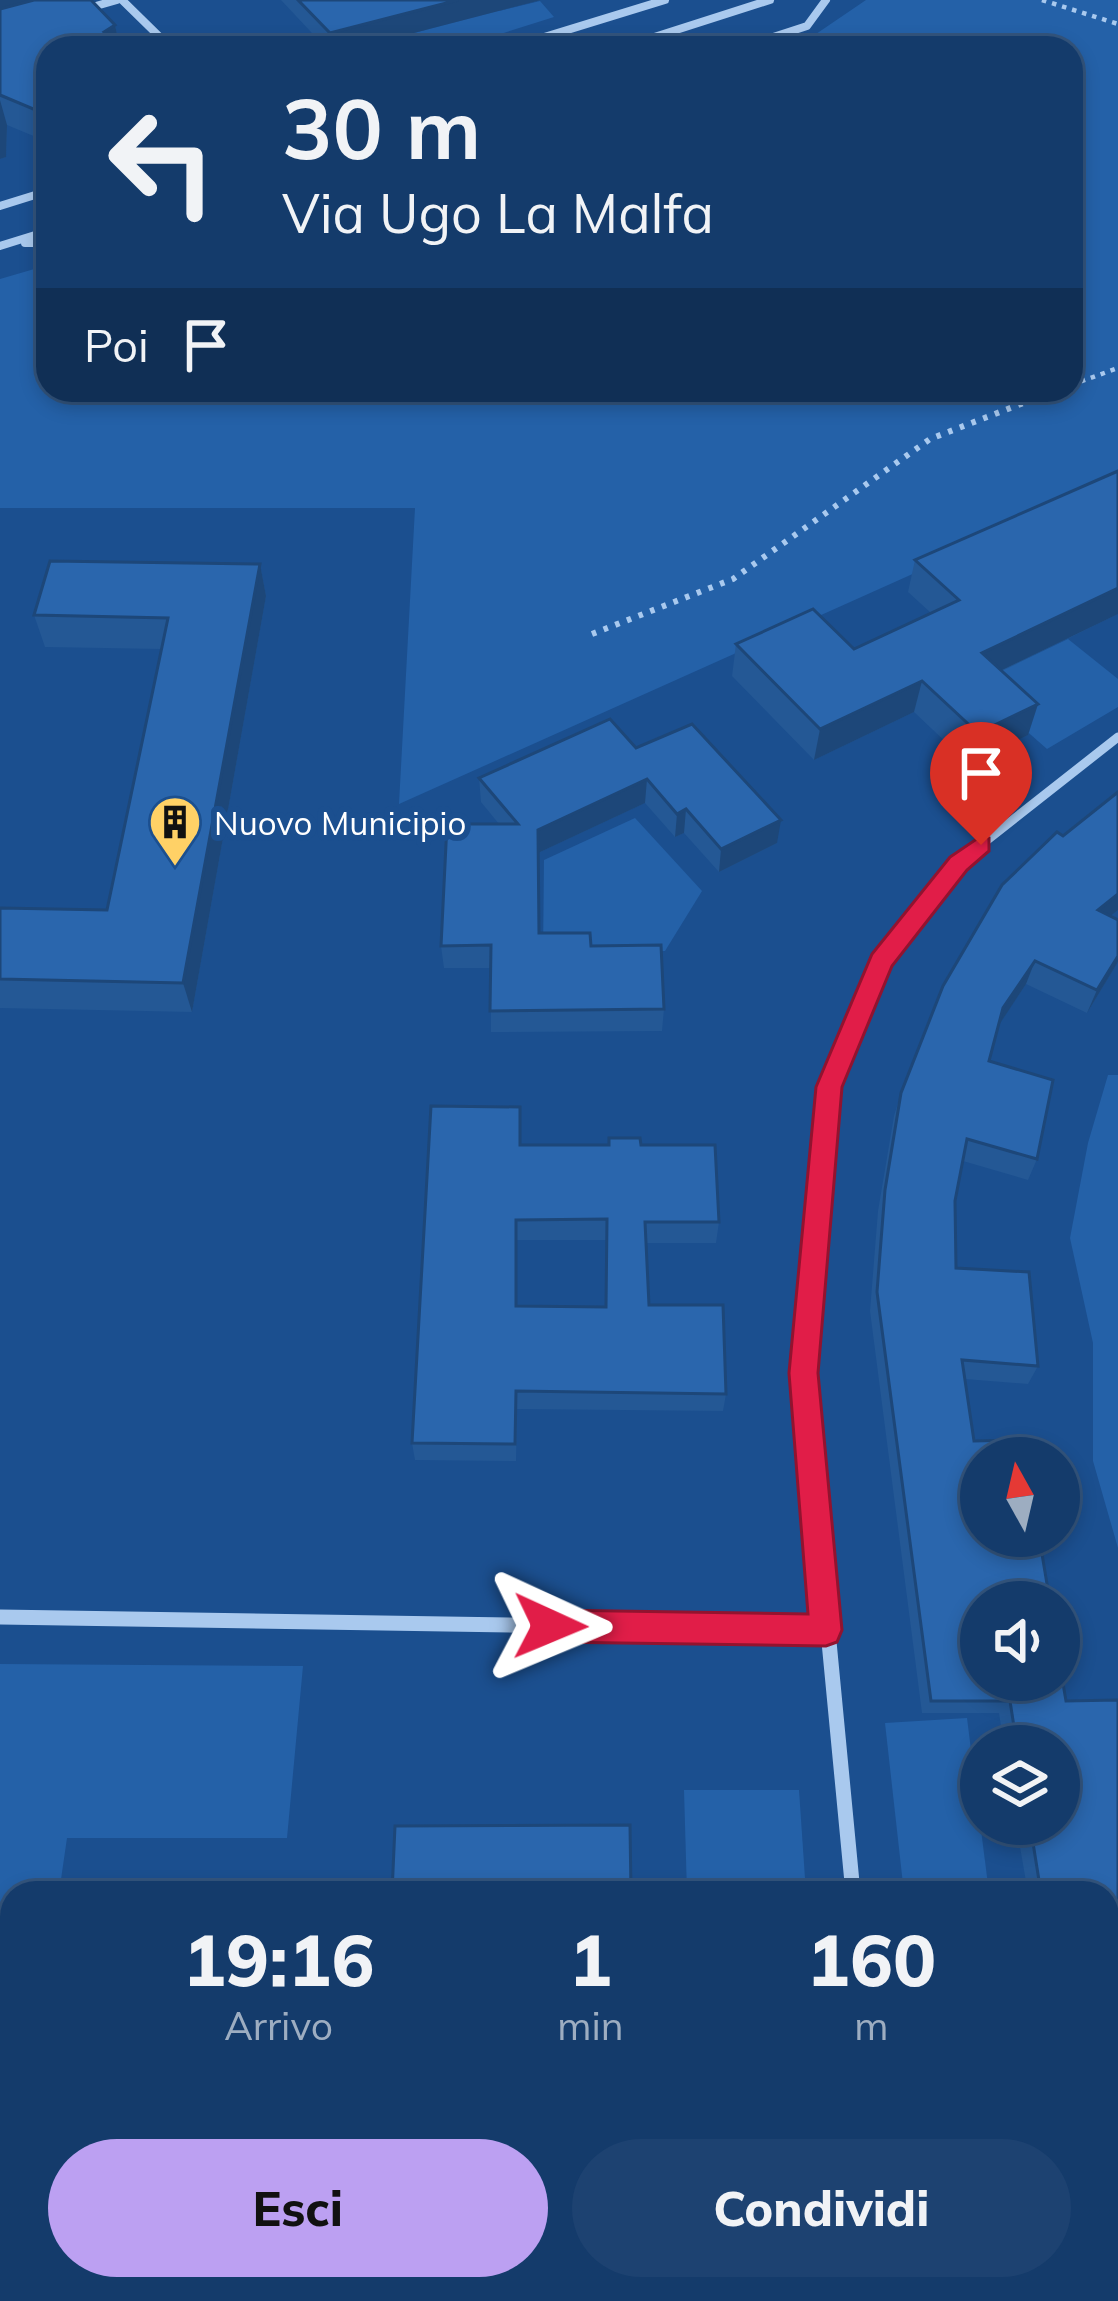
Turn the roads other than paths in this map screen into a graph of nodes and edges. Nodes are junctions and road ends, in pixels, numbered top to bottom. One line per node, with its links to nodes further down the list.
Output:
1 (120, 0): 5 (street); 6 (street)
2 (665, 0): 7 (street)
3 (770, 0): 8 (street)
4 (826, 0): 9 (street)
5 (78, 11)
6 (158, 36)
7 (548, 36)
8 (658, 36)
9 (777, 36)
10 (36, 195): 11 (street)
11 (0, 206)
12 (36, 235): 13 (street)
13 (11, 243): 14 (street); 15 (street)
14 (36, 243)
15 (0, 246)
16 (1118, 737): 18 (street)
17 (0, 1617): 18 (street)
18 (826, 1630): 19 (street)
19 (852, 1881)

